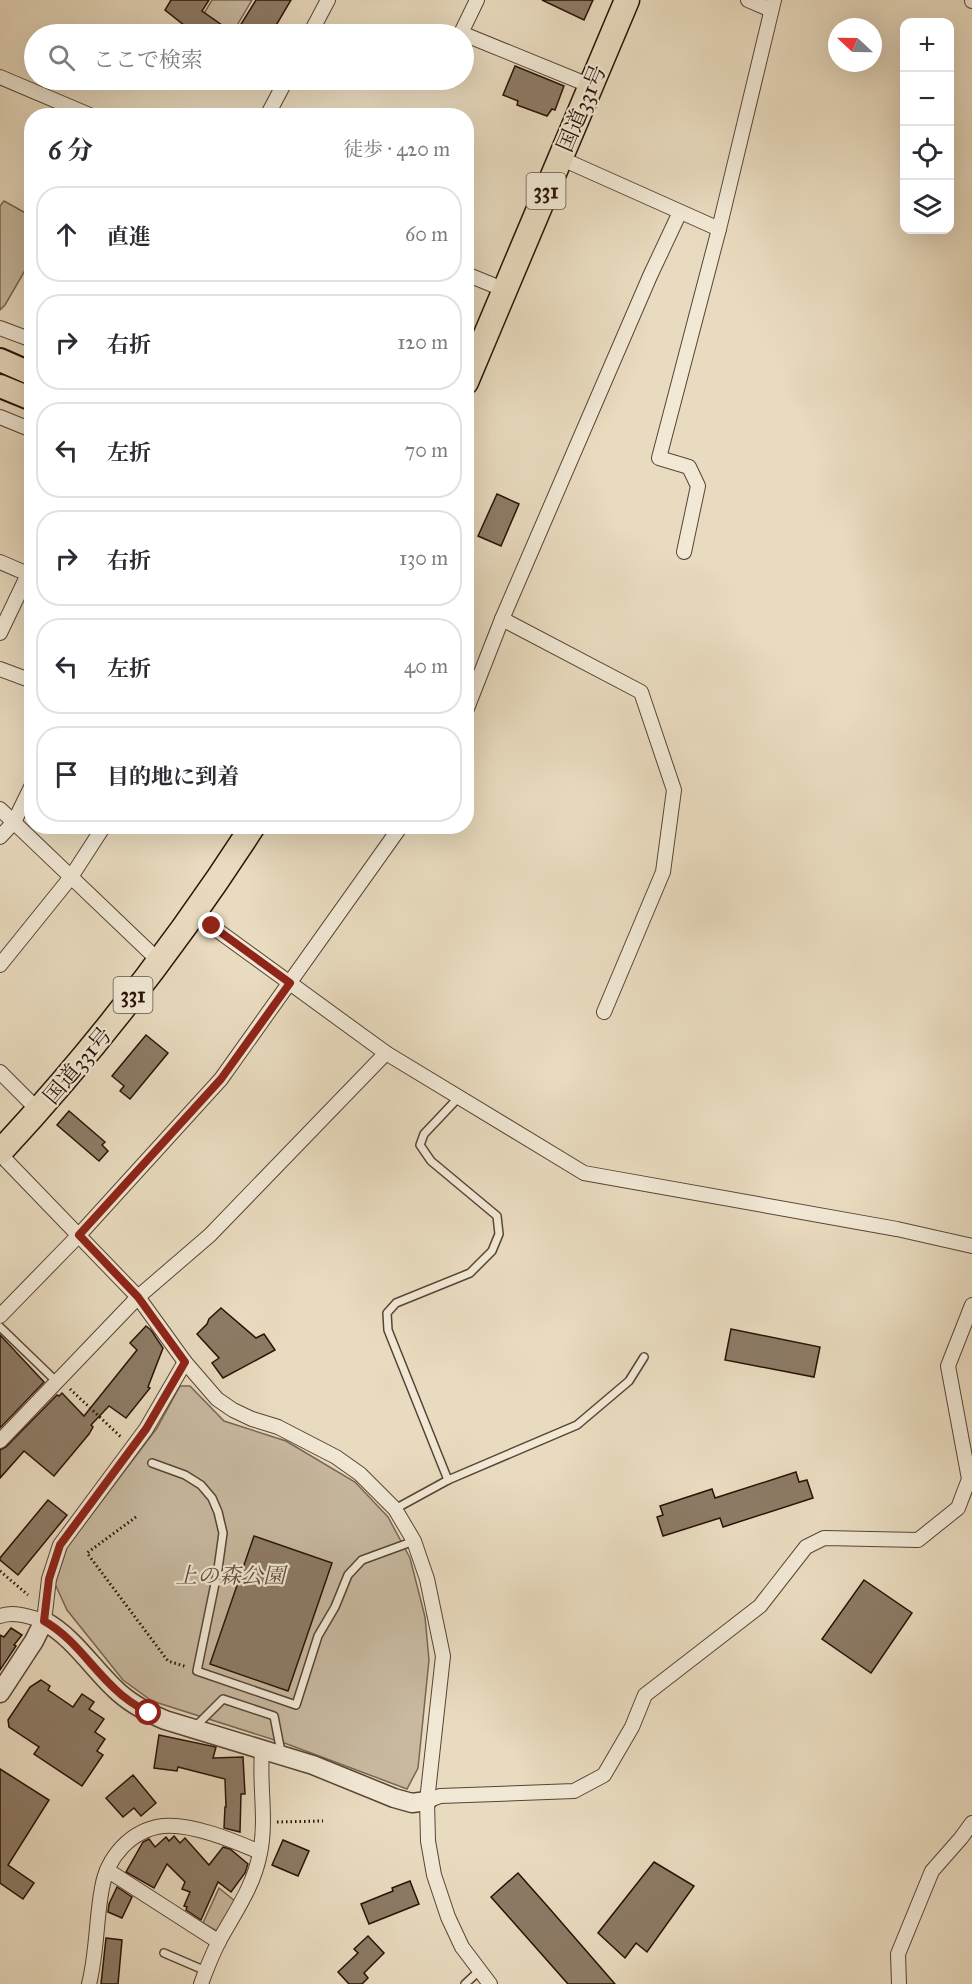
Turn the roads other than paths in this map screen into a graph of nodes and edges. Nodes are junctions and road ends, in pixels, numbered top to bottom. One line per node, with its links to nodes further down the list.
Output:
1 (328, 0): 6 (street)
2 (477, 0): 7 (street)
3 (627, 0): 10 (highway, 国道331号 / 331)
4 (748, 0): 5 (street)
5 (772, 5): 18 (street)
6 (315, 24)
7 (465, 24)
8 (474, 38): 10 (street)
9 (0, 77): 11 (street)
10 (591, 86): 16 (highway, 国道331号 / 331)
11 (24, 87)
12 (31, 90): 14 (street)
13 (281, 90): 15 (street)
14 (73, 108)
15 (271, 108)
16 (560, 158): 17 (street); 20 (highway, 国道331号 / 331)
17 (680, 212): 18 (street); 34 (street)
18 (718, 229): 30 (street)
19 (474, 277): 20 (street)
20 (505, 290): 24 (highway, 国道331号 / 331)
21 (0, 328): 22 (street)
22 (24, 337)
23 (0, 360): 25 (main road)
24 (474, 363)
25 (24, 370)
26 (0, 386): 27 (main road)
27 (24, 396)
28 (1, 421): 29 (street)
29 (24, 428)
30 (684, 552)
31 (0, 562): 32 (street)
32 (24, 568)
33 (24, 583): 35 (street)
34 (502, 619): 38 (street); 53 (street)
35 (0, 633)
36 (0, 669): 37 (street)
37 (24, 678)
38 (474, 691)
39 (24, 801): 41 (street)
40 (0, 809): 41 (street)
41 (14, 822): 42 (street); 47 (street)
42 (24, 832)
43 (26, 834): 48 (street)
44 (99, 834): 48 (street)
45 (248, 834): 49 (highway, 国道331号 / 331)
46 (395, 834): 52 (street)
47 (0, 837)
48 (71, 878): 50 (street); 51 (street)
49 (195, 914): 50 (highway, 国道331号 / 331); 52 (street)
50 (159, 961): 57 (highway, 国道331号 / 331)
51 (0, 965)
52 (290, 983): 54 (street); 59 (street)
53 (604, 1012)
54 (386, 1053): 56 (street); 61 (street)
55 (0, 1072): 57 (street)
56 (459, 1097): 60 (street); 70 (lane)
57 (39, 1111): 58 (highway, 国道331号 / 331)
58 (0, 1153): 59 (street)
59 (79, 1235): 61 (street); 63 (street)
60 (972, 1246)
61 (138, 1297): 66 (street); 67 (street)
62 (972, 1305): 79 (street)
63 (0, 1316)
64 (0, 1327): 67 (lane)
65 (644, 1357): 70 (lane)
66 (185, 1362): 71 (street); 74 (street)
67 (58, 1381): 68 (street)
68 (0, 1441)
69 (152, 1463): 72 (lane)
70 (448, 1480): 71 (lane)
71 (395, 1509): 72 (street)
72 (414, 1541): 79 (street)
73 (0, 1616): 74 (street)
74 (44, 1621): 75 (street); 76 (street)
75 (0, 1693)
76 (193, 1729): 77 (street); 78 (lane)
77 (262, 1751): 78 (street); 81 (street)
78 (281, 1756): 79 (street)
79 (427, 1801): 85 (street)
80 (972, 1822): 90 (street)
81 (260, 1852): 82 (street); 83 (street)
82 (107, 1870): 83 (street); 87 (street)
83 (219, 1942): 86 (street)
84 (164, 1953): 86 (lane)
85 (479, 1971): 88 (lane); 89 (street)
86 (203, 1978)
87 (89, 1984)
88 (465, 1984)
89 (490, 1984)
90 (898, 1984)

